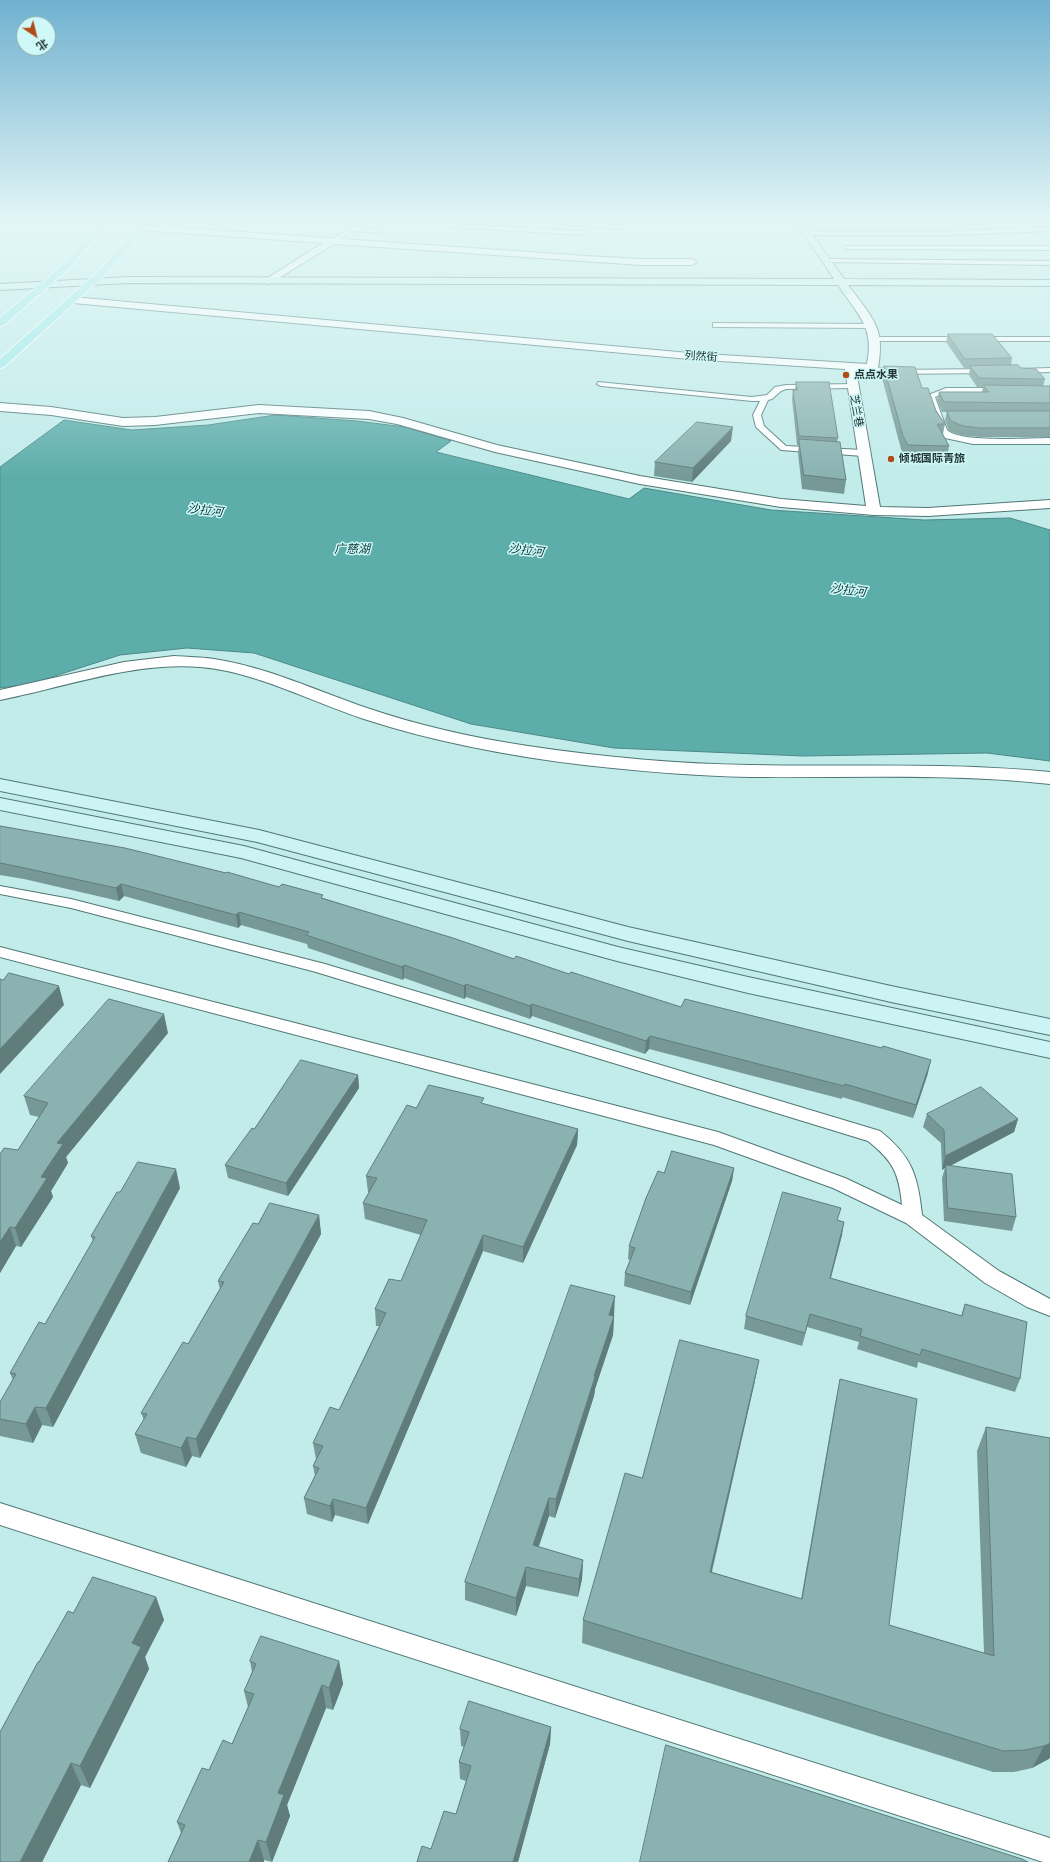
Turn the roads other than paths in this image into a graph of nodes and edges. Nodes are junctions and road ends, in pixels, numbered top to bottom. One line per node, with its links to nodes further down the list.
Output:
1 (21, 305): 5 (main road)
2 (68, 305): 10 (main road)
3 (127, 305): 11 (street, 列然街)
4 (857, 305): 7 (street)
5 (0, 323)
6 (716, 325): 7 (lane)
7 (872, 326): 8 (street)
8 (875, 338): 9 (lane); 12 (street)
9 (1050, 339)
10 (0, 365)
11 (850, 366): 12 (street); 16 (street, 芝兰巷)
12 (872, 368): 14 (lane)
13 (1050, 370): 14 (lane)
14 (946, 381): 17 (lane); 20 (lane)
15 (601, 384): 18 (lane)
16 (852, 386): 18 (lane); 21 (street, 芝兰巷)
17 (1013, 390)
18 (765, 398): 21 (lane)
19 (0, 407): 23 (street)
20 (1050, 441)
21 (863, 453): 23 (street, 芝兰巷)
22 (1050, 504): 23 (street)
23 (874, 511)
24 (0, 695): 25 (street)
25 (1050, 778)
26 (0, 785): 30 (main road)
27 (0, 804): 31 (main road)
28 (0, 890): 32 (lane)
29 (0, 952): 32 (lane)
30 (1050, 1027)
31 (1050, 1050)
32 (913, 1218): 33 (lane)
33 (1050, 1308)
34 (0, 1514): 35 (lane)
35 (1050, 1851)

